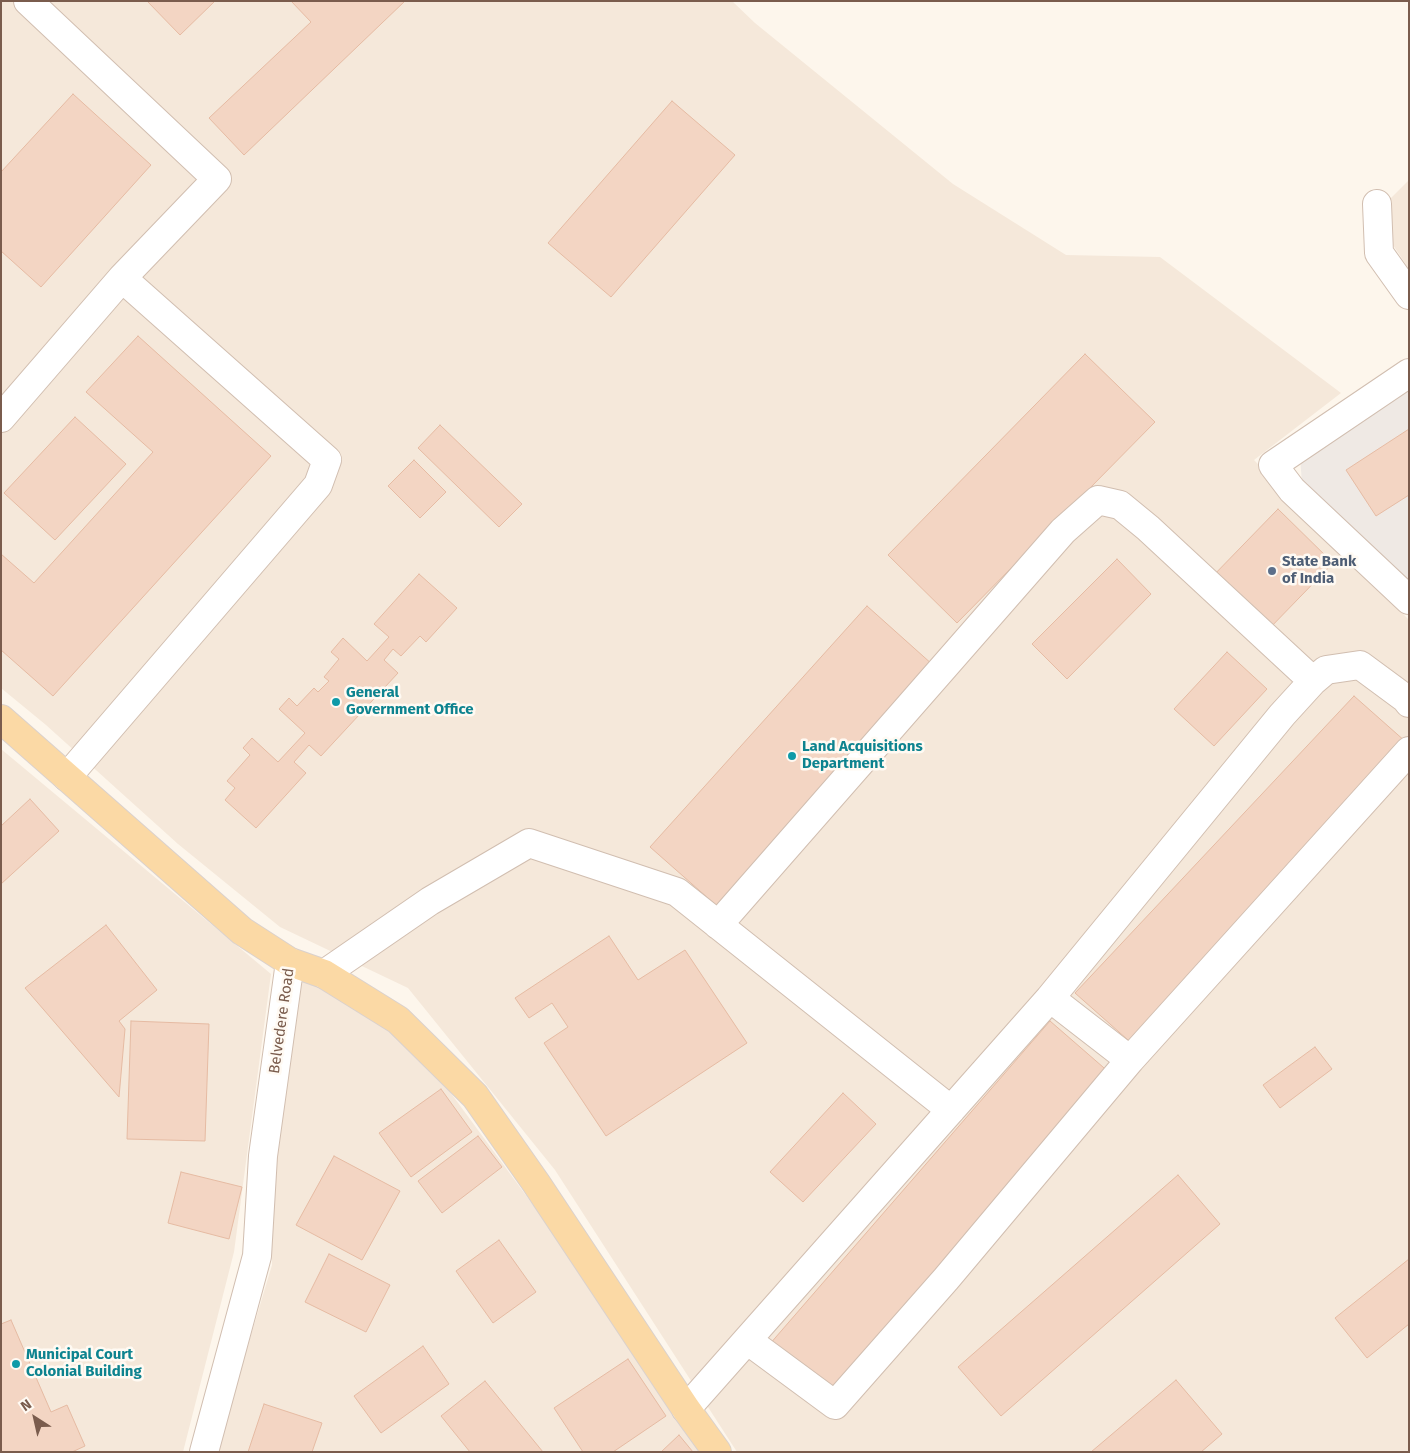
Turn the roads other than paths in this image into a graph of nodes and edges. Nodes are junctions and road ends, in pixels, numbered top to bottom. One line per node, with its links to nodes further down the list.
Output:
1 (28, 1): 3 (street)
2 (1377, 204): 4 (street)
3 (122, 278): 6 (street); 12 (street)
4 (1409, 295)
5 (1409, 373): 7 (street)
6 (1, 418)
7 (1409, 600)
8 (1313, 681): 9 (street); 13 (street); 16 (street)
9 (1409, 703)
10 (1, 719): 12 (main road, Belvedere Road)
11 (1409, 751): 17 (street)
12 (67, 777): 14 (main road, Belvedere Road)
13 (718, 925): 15 (street); 18 (street)
14 (290, 962): 15 (main road); 21 (street, Belvedere Road)
15 (324, 974): 20 (main road)
16 (1050, 998): 17 (street); 18 (street)
17 (1130, 1060): 19 (street)
18 (951, 1110): 19 (street)
19 (747, 1340): 20 (street)
20 (686, 1409): 22 (main road)
21 (204, 1452)
22 (717, 1452)

